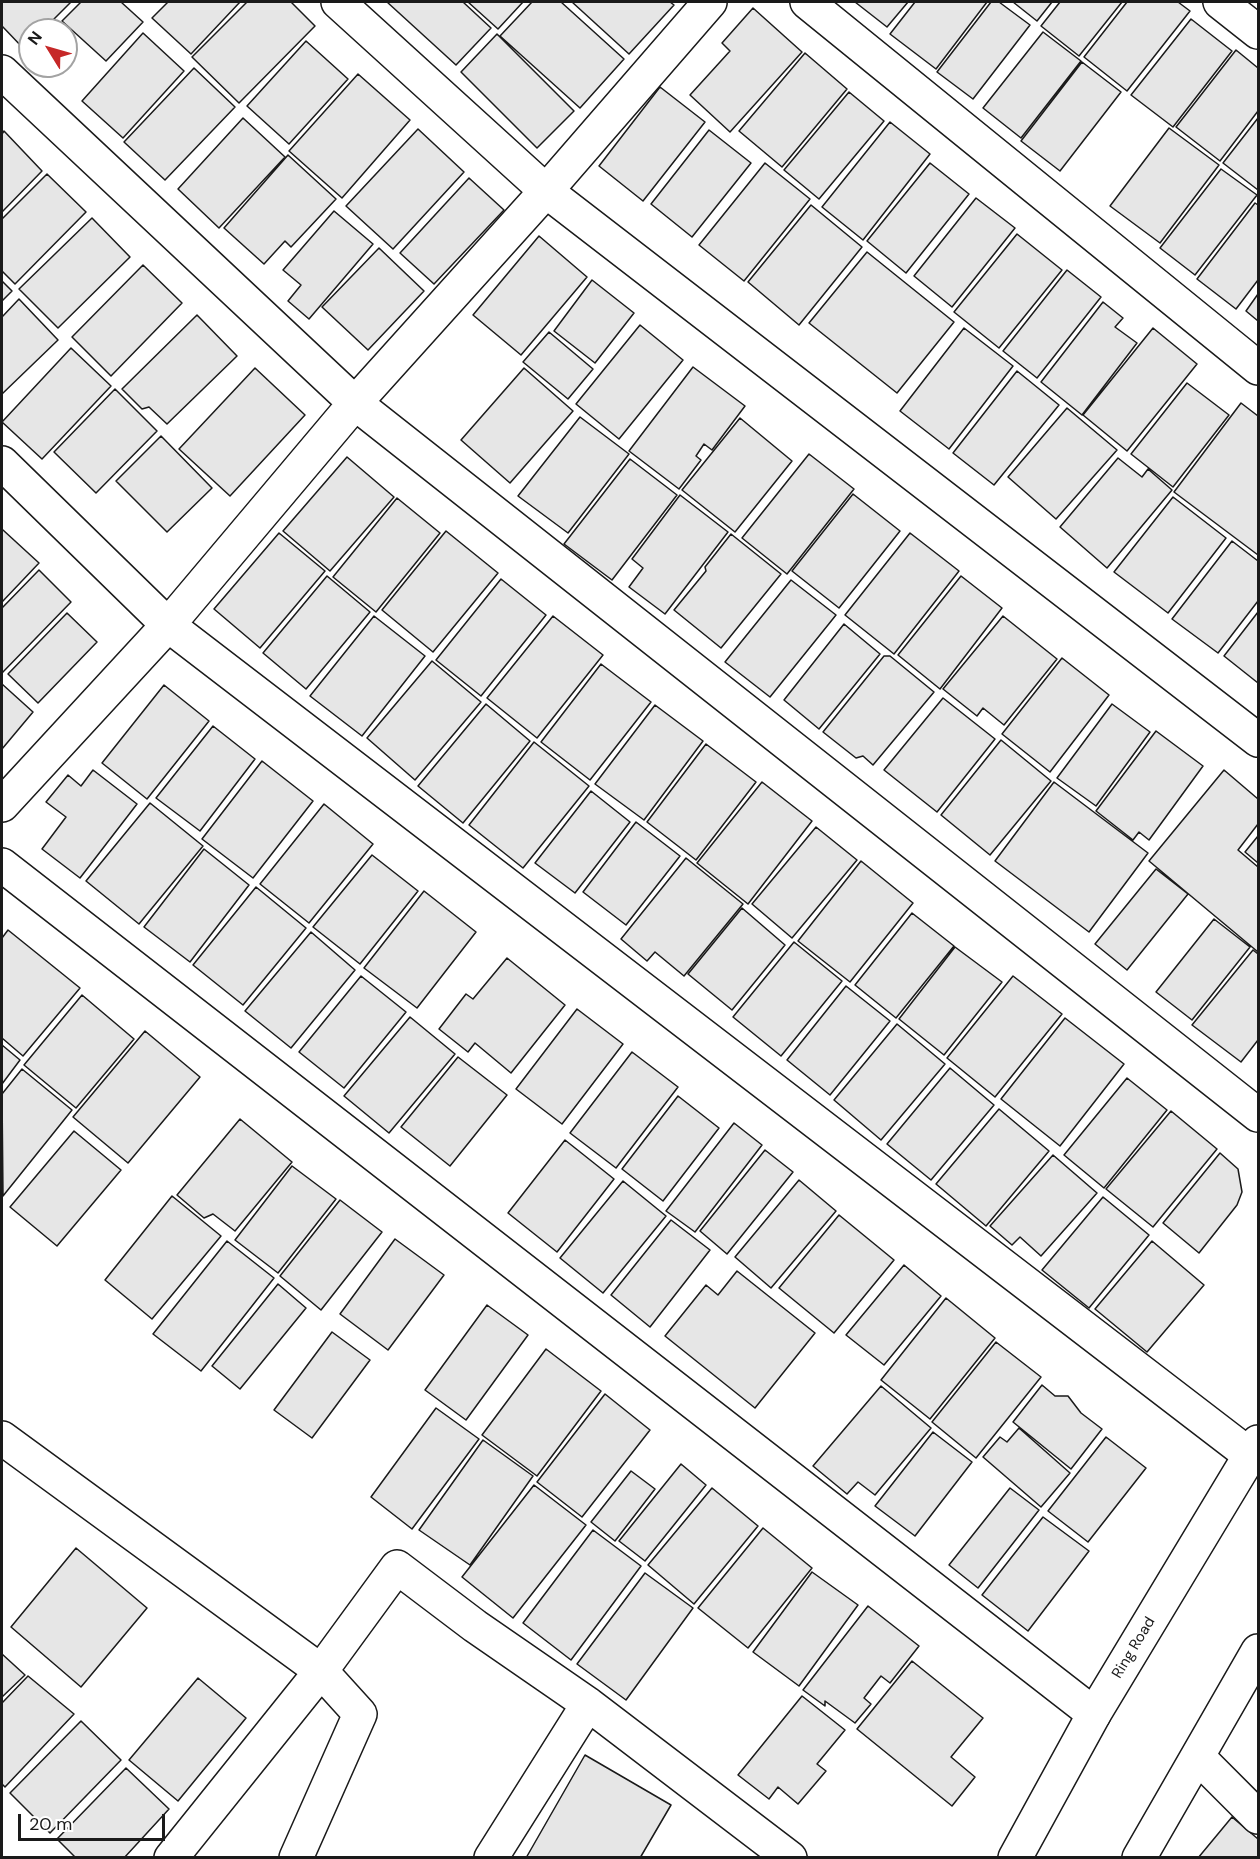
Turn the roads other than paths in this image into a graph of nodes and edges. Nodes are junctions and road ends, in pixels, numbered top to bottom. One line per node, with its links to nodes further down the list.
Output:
1 (710, 2): 7 (main road)
2 (807, 2): 8 (main road)
3 (1220, 2): 5 (main road)
4 (350, 6): 7 (main road)
5 (1258, 32)
6 (2, 72): 9 (main road)
7 (546, 192): 9 (main road); 12 (main road)
8 (1258, 368)
9 (355, 403): 11 (main road); 15 (main road)
10 (2, 463): 11 (main road)
11 (168, 625): 13 (main road); 17 (main road)
12 (1258, 740)
13 (2, 805)
14 (2, 865): 21 (main road)
15 (1258, 1115)
16 (2, 1438): 19 (main road)
17 (1255, 1449): 21 (main road, Ring Road)
18 (1258, 1651): 22 (main road)
19 (321, 1671): 20 (main road); 24 (main road); 25 (main road)
20 (588, 1704): 26 (main road); 27 (main road)
21 (1095, 1714): 28 (main road, Ring Road)
22 (1198, 1757): 23 (main road); 29 (main road)
23 (1258, 1817)
24 (171, 1857)
25 (296, 1857)
26 (491, 1857)
27 (790, 1857)
28 (1015, 1857)
29 (1139, 1857)

